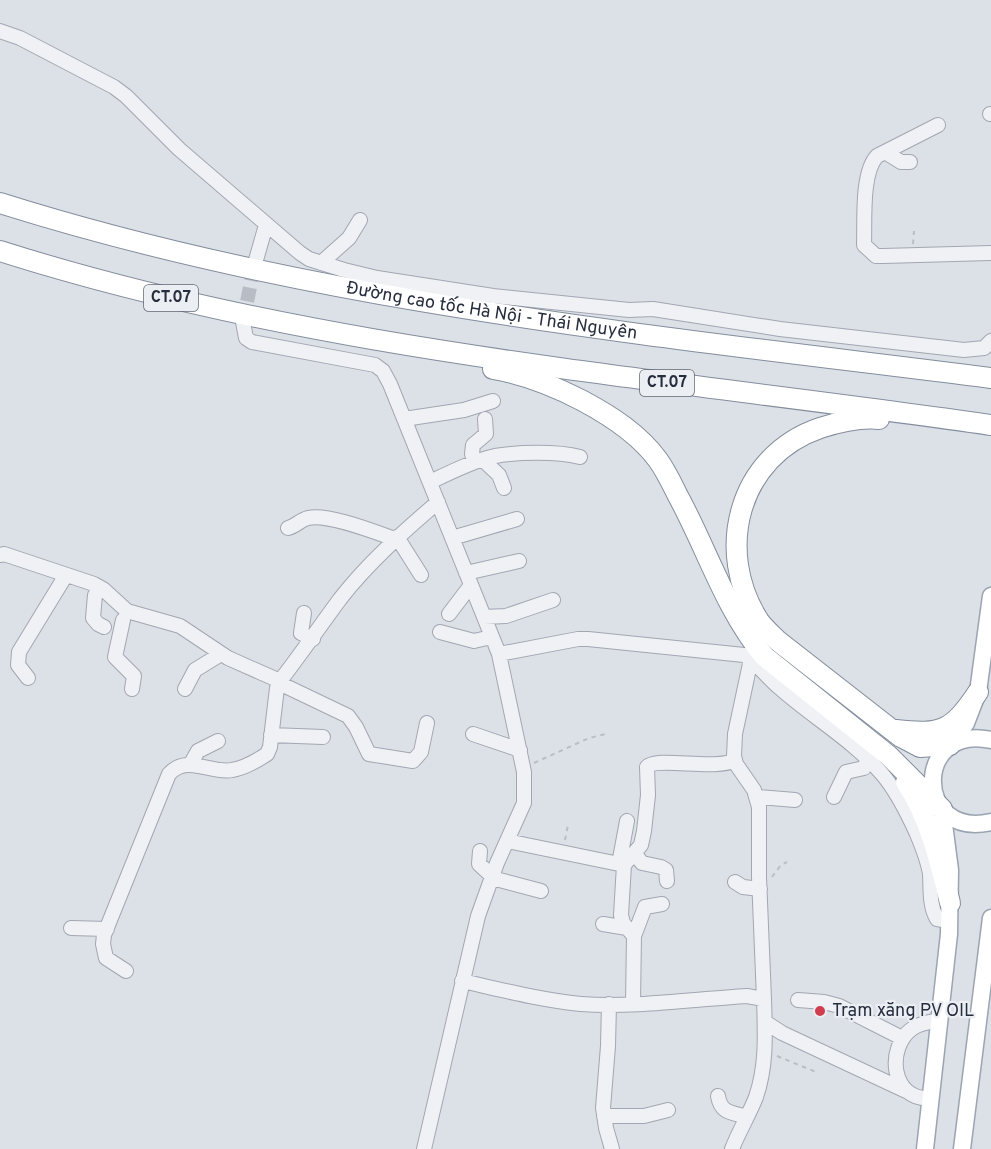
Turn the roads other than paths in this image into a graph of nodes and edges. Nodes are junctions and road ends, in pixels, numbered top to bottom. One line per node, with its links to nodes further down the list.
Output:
1 (0, 31): 7 (street)
2 (939, 125): 3 (street)
3 (885, 152): 4 (street); 9 (street)
4 (910, 162)
5 (0, 203): 13 (highway, Đường cao tốc Hà Nội - Thái Nguyên)
6 (360, 220): 11 (street)
7 (266, 225): 10 (street); 11 (street)
8 (0, 251): 14 (highway, CT.07)
9 (991, 253)
10 (256, 260)
11 (321, 263): 15 (street)
12 (243, 322): 19 (street)
13 (629, 332): 16 (highway); 17 (highway, Đường cao tốc Hà Nội - Thái Nguyên)
14 (344, 336): 21 (highway, CT.07); 64 (highway)
15 (991, 341)
16 (991, 368)
17 (991, 378)
18 (493, 401): 19 (street)
19 (404, 419): 25 (street)
20 (485, 419): 24 (street)
21 (991, 425)
22 (991, 435): 57 (highway)
23 (580, 457): 24 (street)
24 (479, 461): 25 (street); 26 (street)
25 (430, 482): 27 (street)
26 (504, 488)
27 (438, 502): 30 (street); 31 (street)
28 (517, 519): 31 (street)
29 (288, 528): 30 (street)
30 (396, 538): 34 (street); 46 (street)
31 (452, 538): 36 (street)
32 (0, 555): 35 (street)
33 (519, 561): 36 (street)
34 (421, 574)
35 (66, 575): 37 (street); 51 (street)
36 (469, 579): 41 (street); 43 (street)
37 (96, 591): 42 (street); 44 (street)
38 (991, 596): 55 (main road)
39 (553, 600): 43 (street)
40 (304, 613): 46 (street)
41 (449, 614)
42 (125, 615): 48 (street); 53 (street)
43 (484, 617): 47 (street)
44 (105, 627)
45 (440, 632): 47 (street)
46 (313, 639): 52 (street)
47 (493, 639): 49 (street)
48 (221, 654): 52 (street); 54 (street)
49 (499, 654): 50 (street); 65 (street)
50 (751, 659): 66 (street); 67 (street)
51 (27, 678)
52 (280, 682): 56 (street); 59 (street)
53 (132, 689)
54 (185, 689)
55 (978, 692): 57 (highway); 63 (main road)
56 (427, 723)
57 (892, 730): 63 (highway)
58 (473, 734): 65 (street)
59 (272, 735): 60 (street); 68 (street)
60 (323, 737)
61 (991, 740): 63 (main road)
62 (218, 741): 68 (street)
63 (950, 746): 72 (main road)
64 (888, 755): 72 (highway); 85 (highway)
65 (521, 757): 75 (street)
66 (868, 759): 70 (street); 85 (street)
67 (735, 760): 69 (street); 77 (street)
68 (190, 765): 89 (street)
69 (758, 797): 71 (street); 82 (street)
70 (834, 797)
71 (795, 800)
72 (942, 809): 74 (main road); 85 (main road)
73 (627, 821): 78 (street)
74 (991, 822)
75 (507, 841): 78 (street); 79 (street)
76 (480, 851): 79 (street)
77 (635, 854): 78 (street); 80 (street)
78 (622, 864): 90 (street)
79 (492, 877): 83 (street); 92 (street)
80 (667, 881)
81 (735, 882): 82 (street)
82 (759, 887): 94 (street)
83 (541, 891)
84 (662, 904): 90 (street)
85 (949, 912): 98 (main road)
86 (991, 918): 93 (main road)
87 (603, 924): 90 (street)
88 (71, 928): 89 (street)
89 (107, 928): 91 (street)
90 (631, 932): 96 (street)
91 (126, 971)
92 (462, 981): 97 (street); 107 (street)
93 (987, 983): 111 (main road)
94 (764, 999): 96 (street); 99 (street)
95 (798, 1000): 100 (street)
96 (633, 1003): 97 (street)
97 (609, 1004): 105 (street)
98 (940, 1020): 100 (street); 103 (main road)
99 (765, 1022): 101 (street); 106 (street)
100 (902, 1038): 101 (street)
101 (906, 1091): 103 (street)
102 (718, 1096): 106 (street)
103 (931, 1098): 110 (main road)
104 (668, 1110): 105 (street)
105 (604, 1116): 108 (street)
106 (747, 1117): 109 (street)
107 (424, 1149)
108 (612, 1149)
109 (732, 1149)
110 (925, 1149)
111 (962, 1149)

